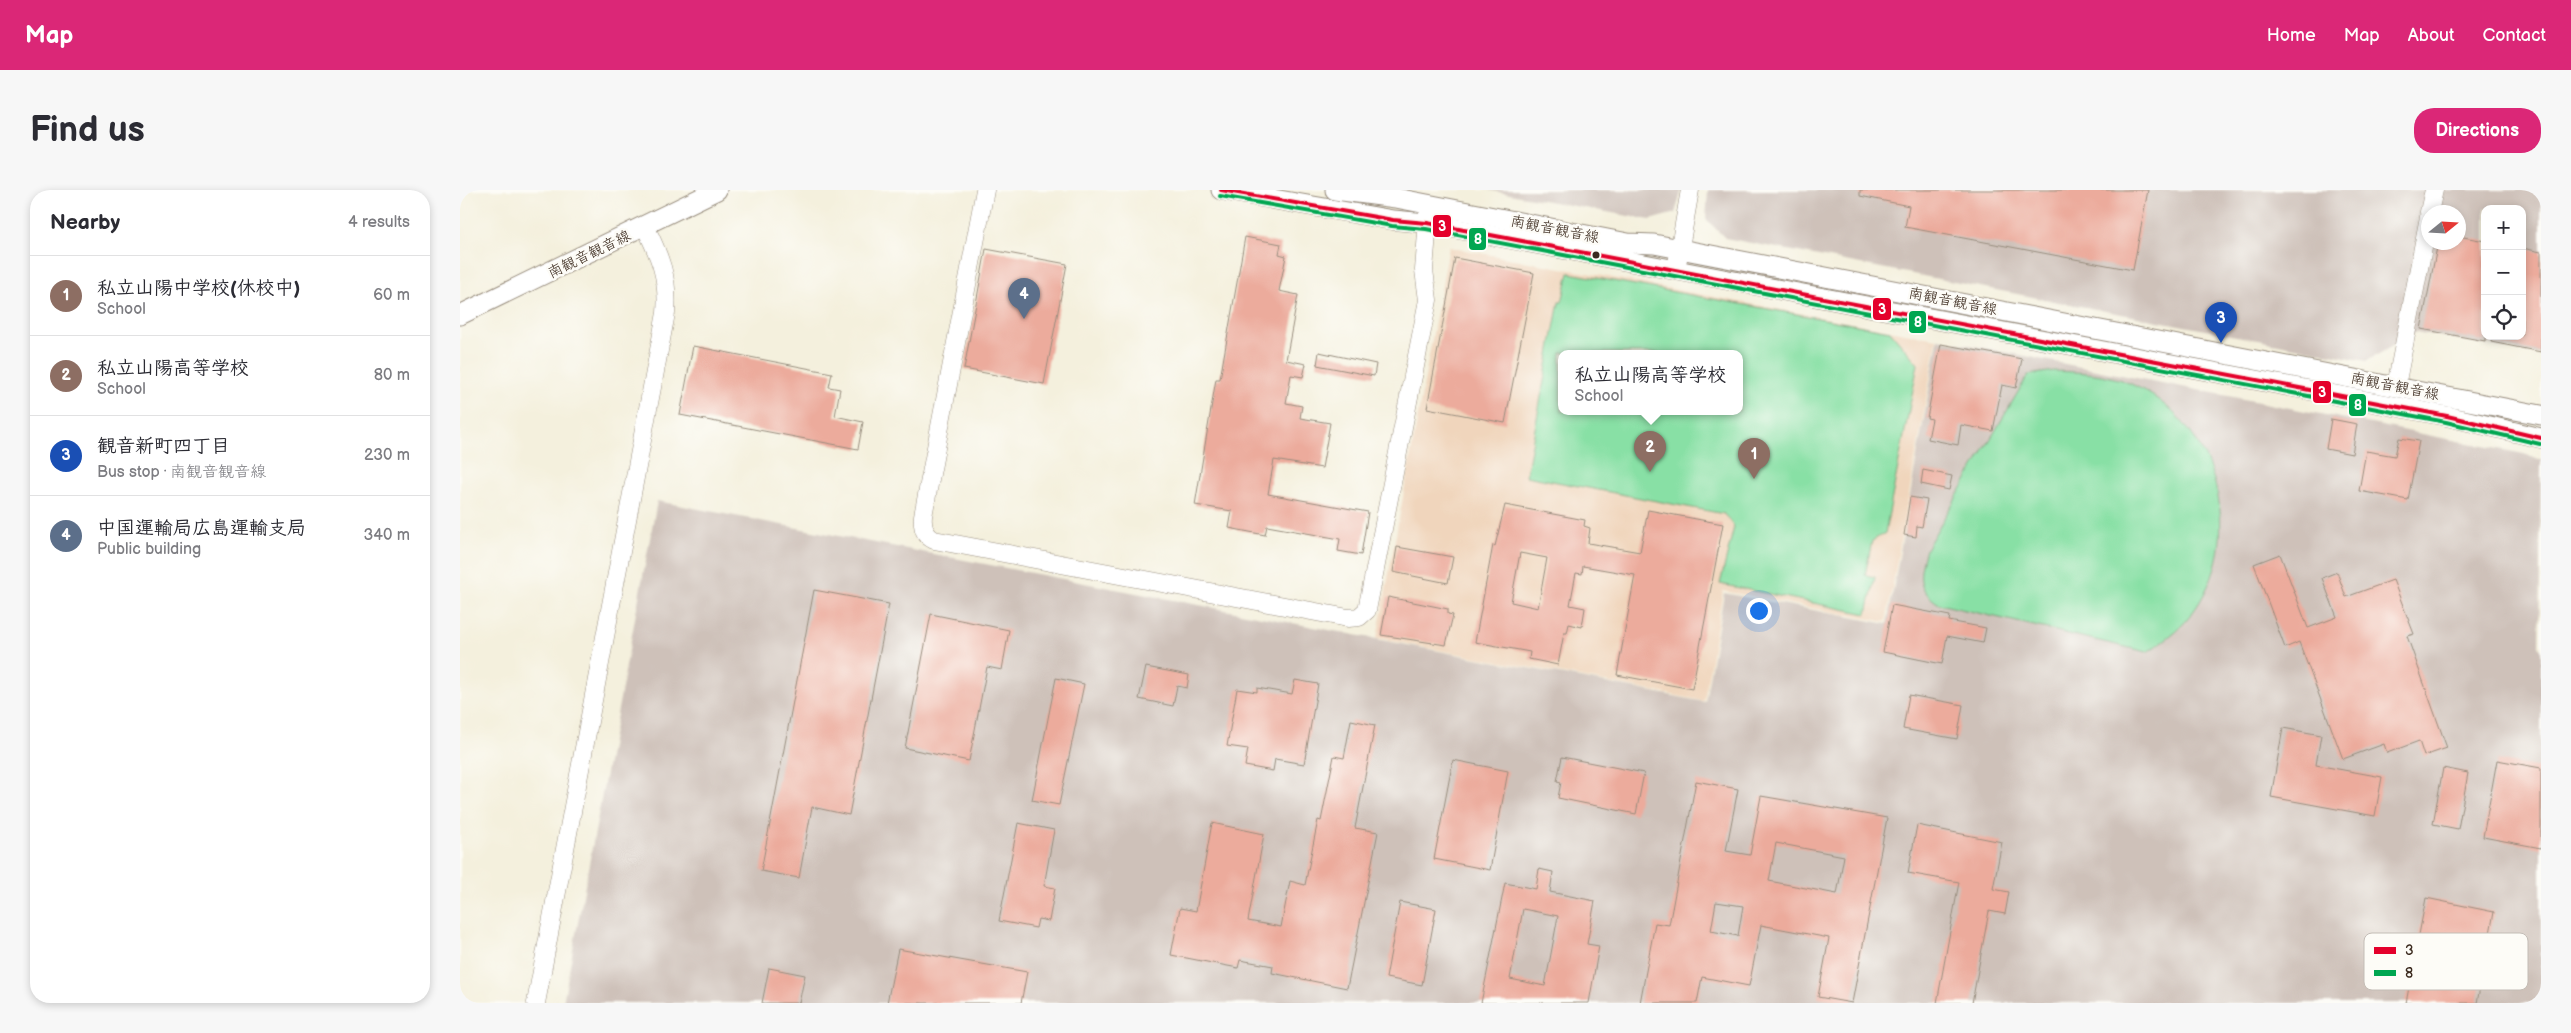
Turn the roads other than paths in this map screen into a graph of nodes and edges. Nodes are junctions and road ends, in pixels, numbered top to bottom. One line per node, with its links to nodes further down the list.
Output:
1 (717, 190): 9 (main road, 南観音観音線)
2 (985, 190): 8 (street)
3 (1221, 190): 8 (main road, 南観音観音線)
4 (1335, 190): 8 (main road, 南観音観音線)
5 (1690, 190): 10 (street)
6 (2434, 190): 7 (street)
7 (2431, 205)
8 (1428, 214): 10 (main road, 南観音観音線); 12 (main road, 南観音観音線)
9 (645, 226): 13 (main road, 南観音観音線); 17 (street)
10 (1679, 249): 12 (street); 14 (main road, 南観音観音線)
11 (2422, 250): 14 (street)
12 (1676, 270): 16 (main road, 南観音観音線)
13 (460, 315)
14 (2396, 386): 15 (main road, 南観音観音線)
15 (2541, 414)
16 (2541, 438)
17 (536, 1003)

